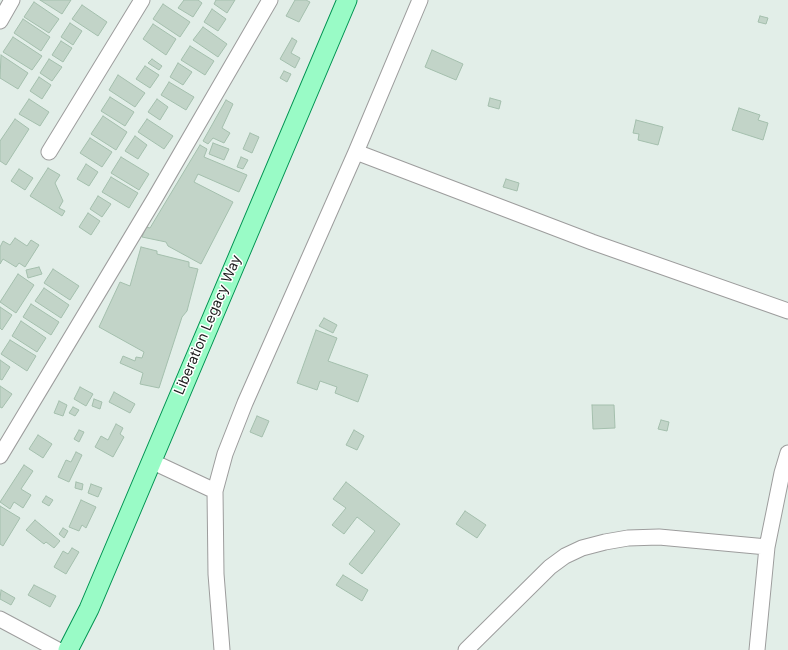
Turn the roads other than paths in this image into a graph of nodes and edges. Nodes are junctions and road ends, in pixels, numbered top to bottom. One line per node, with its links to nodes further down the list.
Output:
1 (12, 0): 6 (street)
2 (142, 0): 7 (street)
3 (270, 0): 11 (street)
4 (347, 0): 12 (main road, Liberation Legacy Way)
5 (420, 0): 8 (street)
6 (0, 21)
7 (49, 152)
8 (356, 152): 9 (street); 13 (street)
9 (788, 312)
10 (788, 453): 14 (street)
11 (0, 456)
12 (151, 461): 13 (street); 17 (main road, Liberation Legacy Way)
13 (214, 491): 18 (street)
14 (767, 547): 19 (street); 20 (street)
15 (0, 619): 16 (street)
16 (58, 650)
17 (68, 650)
18 (222, 650)
19 (466, 650)
20 (757, 650)

